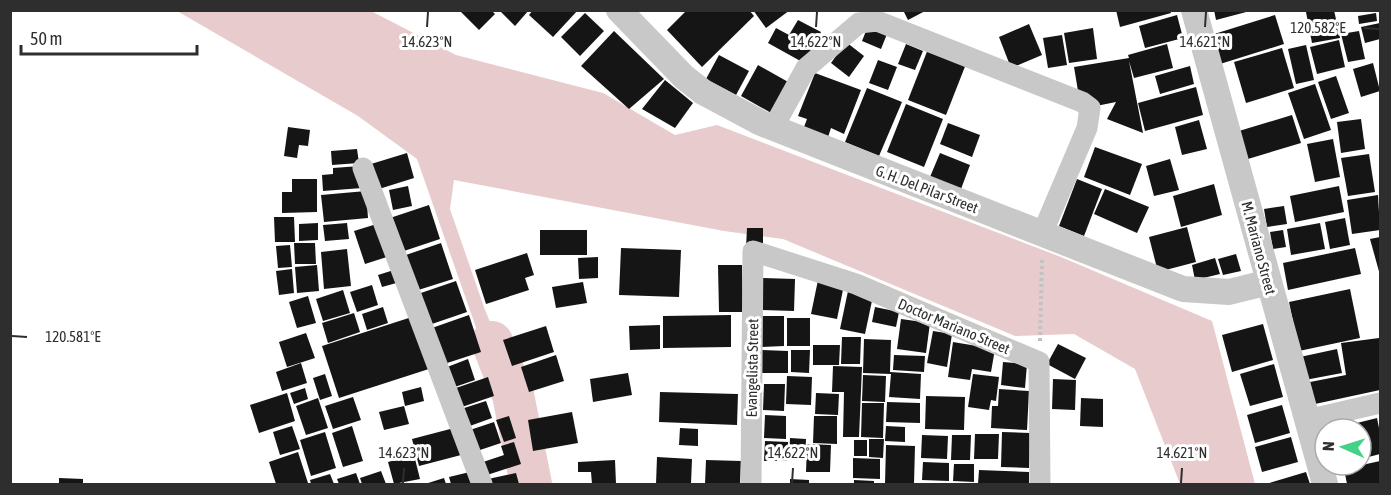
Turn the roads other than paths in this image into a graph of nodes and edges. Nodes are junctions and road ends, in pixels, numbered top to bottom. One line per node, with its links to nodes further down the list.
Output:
1 (619, 10): 3 (street, G. H. Del Pilar Street)
2 (1194, 10): 7 (street, M. Mariano Street)
3 (773, 128): 5 (street, G. H. Del Pilar Street); 5 (street)
4 (363, 168): 10 (street)
5 (1042, 245): 7 (street, G. H. Del Pilar Street)
6 (753, 251): 11 (street, Evangelista Street); 12 (street, Doctor Mariano Street)
7 (1269, 282): 9 (street, M. Mariano Street)
8 (1380, 403): 9 (street)
9 (1307, 420): 13 (street, M. Mariano Street)
10 (482, 484)
11 (751, 484)
12 (1040, 484)
13 (1325, 484)

